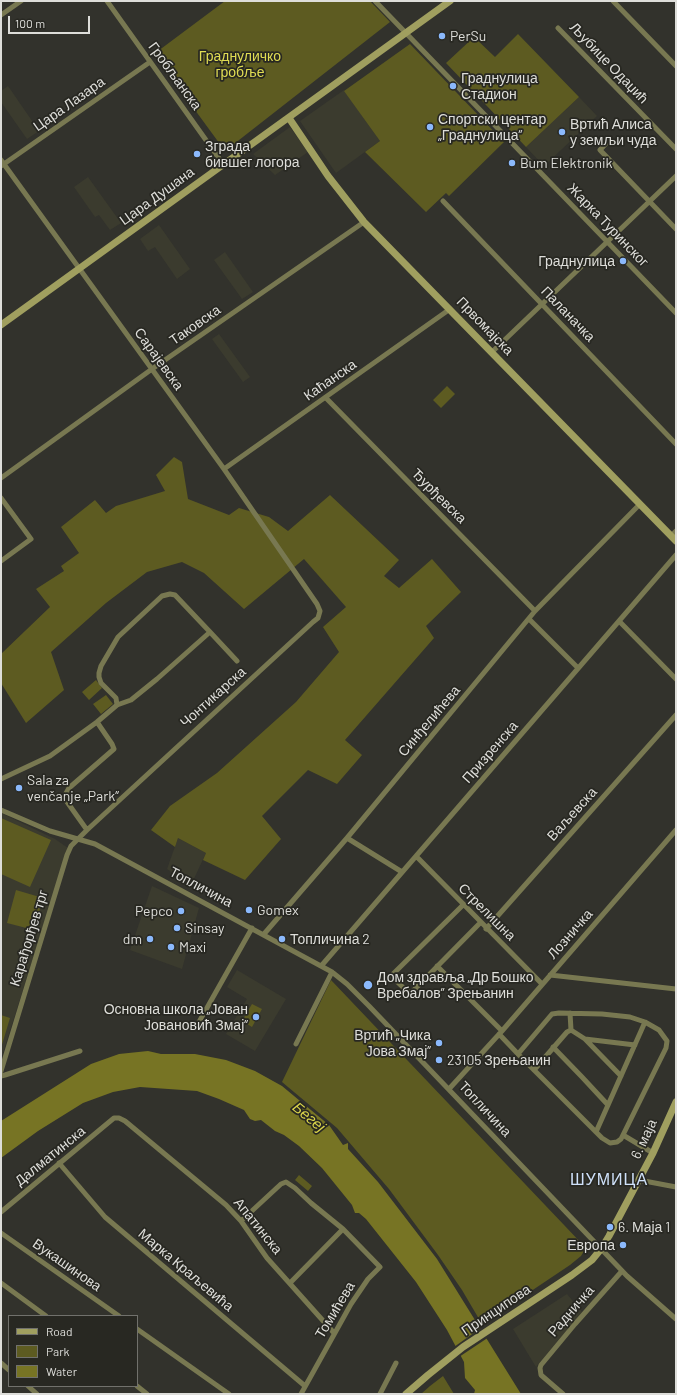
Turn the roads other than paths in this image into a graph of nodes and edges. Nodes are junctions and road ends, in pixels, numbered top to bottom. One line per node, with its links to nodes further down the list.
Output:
1 (21, 1): 6 (street)
2 (106, 1): 9 (street, Гробљанска)
3 (375, 1): 8 (street, Жарка Туринског)
4 (450, 1): 8 (street, Цара Душана)
5 (613, 1): 10 (street)
6 (1, 15)
7 (558, 28): 13 (street, Љубице Одаџић)
8 (406, 33): 11 (street, Цара Душана); 21 (street, Жарка Туринског)
9 (150, 62): 14 (street, Цара Лазара); 15 (street, Гробљанска)
10 (676, 66)
11 (289, 118): 15 (street, Цара Душана); 19 (street, Првомајска)
12 (609, 140): 18 (street)
13 (676, 149)
14 (2, 163): 22 (street, Сарајевска)
15 (223, 164): 22 (street, Цара Душана)
16 (676, 176): 18 (street)
17 (443, 201): 23 (street, Паланачка)
18 (649, 202): 20 (street); 21 (street)
19 (364, 222): 24 (street, Првомајска); 28 (street, Таковска)
20 (676, 229)
21 (607, 242): 23 (street); 25 (street, Жарка Туринског)
22 (79, 269): 26 (street, Цара Душана); 28 (street, Сарајевска)
23 (542, 304): 27 (street); 30 (street, Паланачка)
24 (450, 309): 27 (street, Првомајска); 29 (street, Каћанска)
25 (676, 313)
26 (1, 325)
27 (492, 352): 34 (street, Првомајска)
28 (152, 370): 31 (street, Сарајевска); 32 (street, Таковска)
29 (326, 398): 31 (street, Каћанска); 39 (street, Ђурђевска)
30 (676, 444)
31 (224, 469): 38 (street, Сарајевска)
32 (1, 478)
33 (1, 498): 37 (street)
34 (640, 504): 35 (street, Првомајска); 39 (street, Синђелићева)
35 (674, 536)
36 (676, 555): 41 (street, Призренска)
37 (1, 561)
38 (296, 574): 51 (street, Чонтикарска)
39 (536, 611): 40 (street, Синђелићева)
40 (529, 619): 44 (street); 54 (street, Синђелићева)
41 (619, 621): 44 (street, Призренска); 45 (street)
42 (210, 632): 43 (street); 46 (street); 46 (street)
43 (237, 661)
44 (578, 668): 55 (street, Призренска)
45 (676, 679)
46 (117, 705): 48 (street)
47 (676, 715): 60 (street, Ваљевска)
48 (97, 722): 49 (street); 51 (street)
49 (1, 779)
50 (1, 810): 53 (street)
51 (87, 830): 53 (street, Карађорђев трг)
52 (676, 830): 65 (street, Лозничка)
53 (79, 838): 59 (street, Топличина); 79 (street, Карађорђев трг)
54 (347, 838): 56 (street); 61 (street, Синђелићева)
55 (416, 856): 56 (street, Призренска); 57 (street, Стрелишна)
56 (402, 872): 62 (street, Призренска)
57 (463, 905): 58 (street, Стрелишна); 63 (street)
58 (480, 923): 60 (street, Стрелишна); 63 (street)
59 (252, 928): 61 (street, Топличина); 69 (street)
60 (486, 929): 66 (street, Стрелишна)
61 (264, 934): 62 (street, Топличина)
62 (322, 965): 64 (street, Топличина)
63 (438, 966): 72 (street)
64 (332, 972): 74 (street); 83 (street, Топличина)
65 (550, 975): 66 (street, Лозничка); 67 (street)
66 (542, 984): 72 (street, Лозничка)
67 (676, 989)
68 (570, 1013): 70 (street); 71 (street); 78 (street)
69 (199, 1022)
70 (645, 1022): 75 (street); 88 (street)
71 (571, 1030): 73 (street); 76 (street)
72 (501, 1032): 78 (street); 83 (street, Лозничка)
73 (586, 1039): 75 (street); 82 (street)
74 (296, 1044)
75 (635, 1045): 82 (street)
76 (553, 1047): 80 (street); 85 (street)
77 (80, 1051): 81 (street)
78 (518, 1054): 80 (street)
79 (1, 1070)
80 (534, 1070): 87 (street)
81 (1, 1076)
82 (621, 1076): 85 (street)
83 (449, 1089): 97 (street, Топличина)
84 (676, 1102): 89 (street, 6. маја)
85 (608, 1106): 87 (street)
86 (114, 1118): 90 (street, Далматинска); 94 (street, Апатинска)
87 (596, 1132): 88 (street)
88 (623, 1135): 89 (street)
89 (652, 1153): 91 (street, 6. маја)
90 (59, 1163): 93 (street, Далматинска); 107 (street, Марка Краљевића)
91 (639, 1180): 92 (street); 97 (street, 6. маја)
92 (676, 1187)
93 (1, 1212)
94 (241, 1221): 95 (street); 100 (street, Апатинска)
95 (343, 1229): 100 (street); 105 (street, Томићева)
96 (1, 1234): 102 (street, Вукашинова)
97 (601, 1249): 98 (street); 115 (street, Принципова)
98 (622, 1271): 103 (street); 116 (street, Радничка)
99 (1, 1283): 101 (street)
100 (290, 1283): 105 (street, Апатинска)
101 (45, 1315)
102 (118, 1315)
103 (676, 1319)
104 (138, 1330): 112 (street)
105 (334, 1333): 107 (street, Томићева)
106 (396, 1363): 114 (street)
107 (305, 1386): 113 (street, Томићева)
108 (29, 1387): 110 (street)
109 (138, 1387): 111 (street)
110 (37, 1394)
111 (147, 1394)
112 (229, 1394)
113 (301, 1394)
114 (380, 1394)
115 (406, 1394)
116 (563, 1394)

